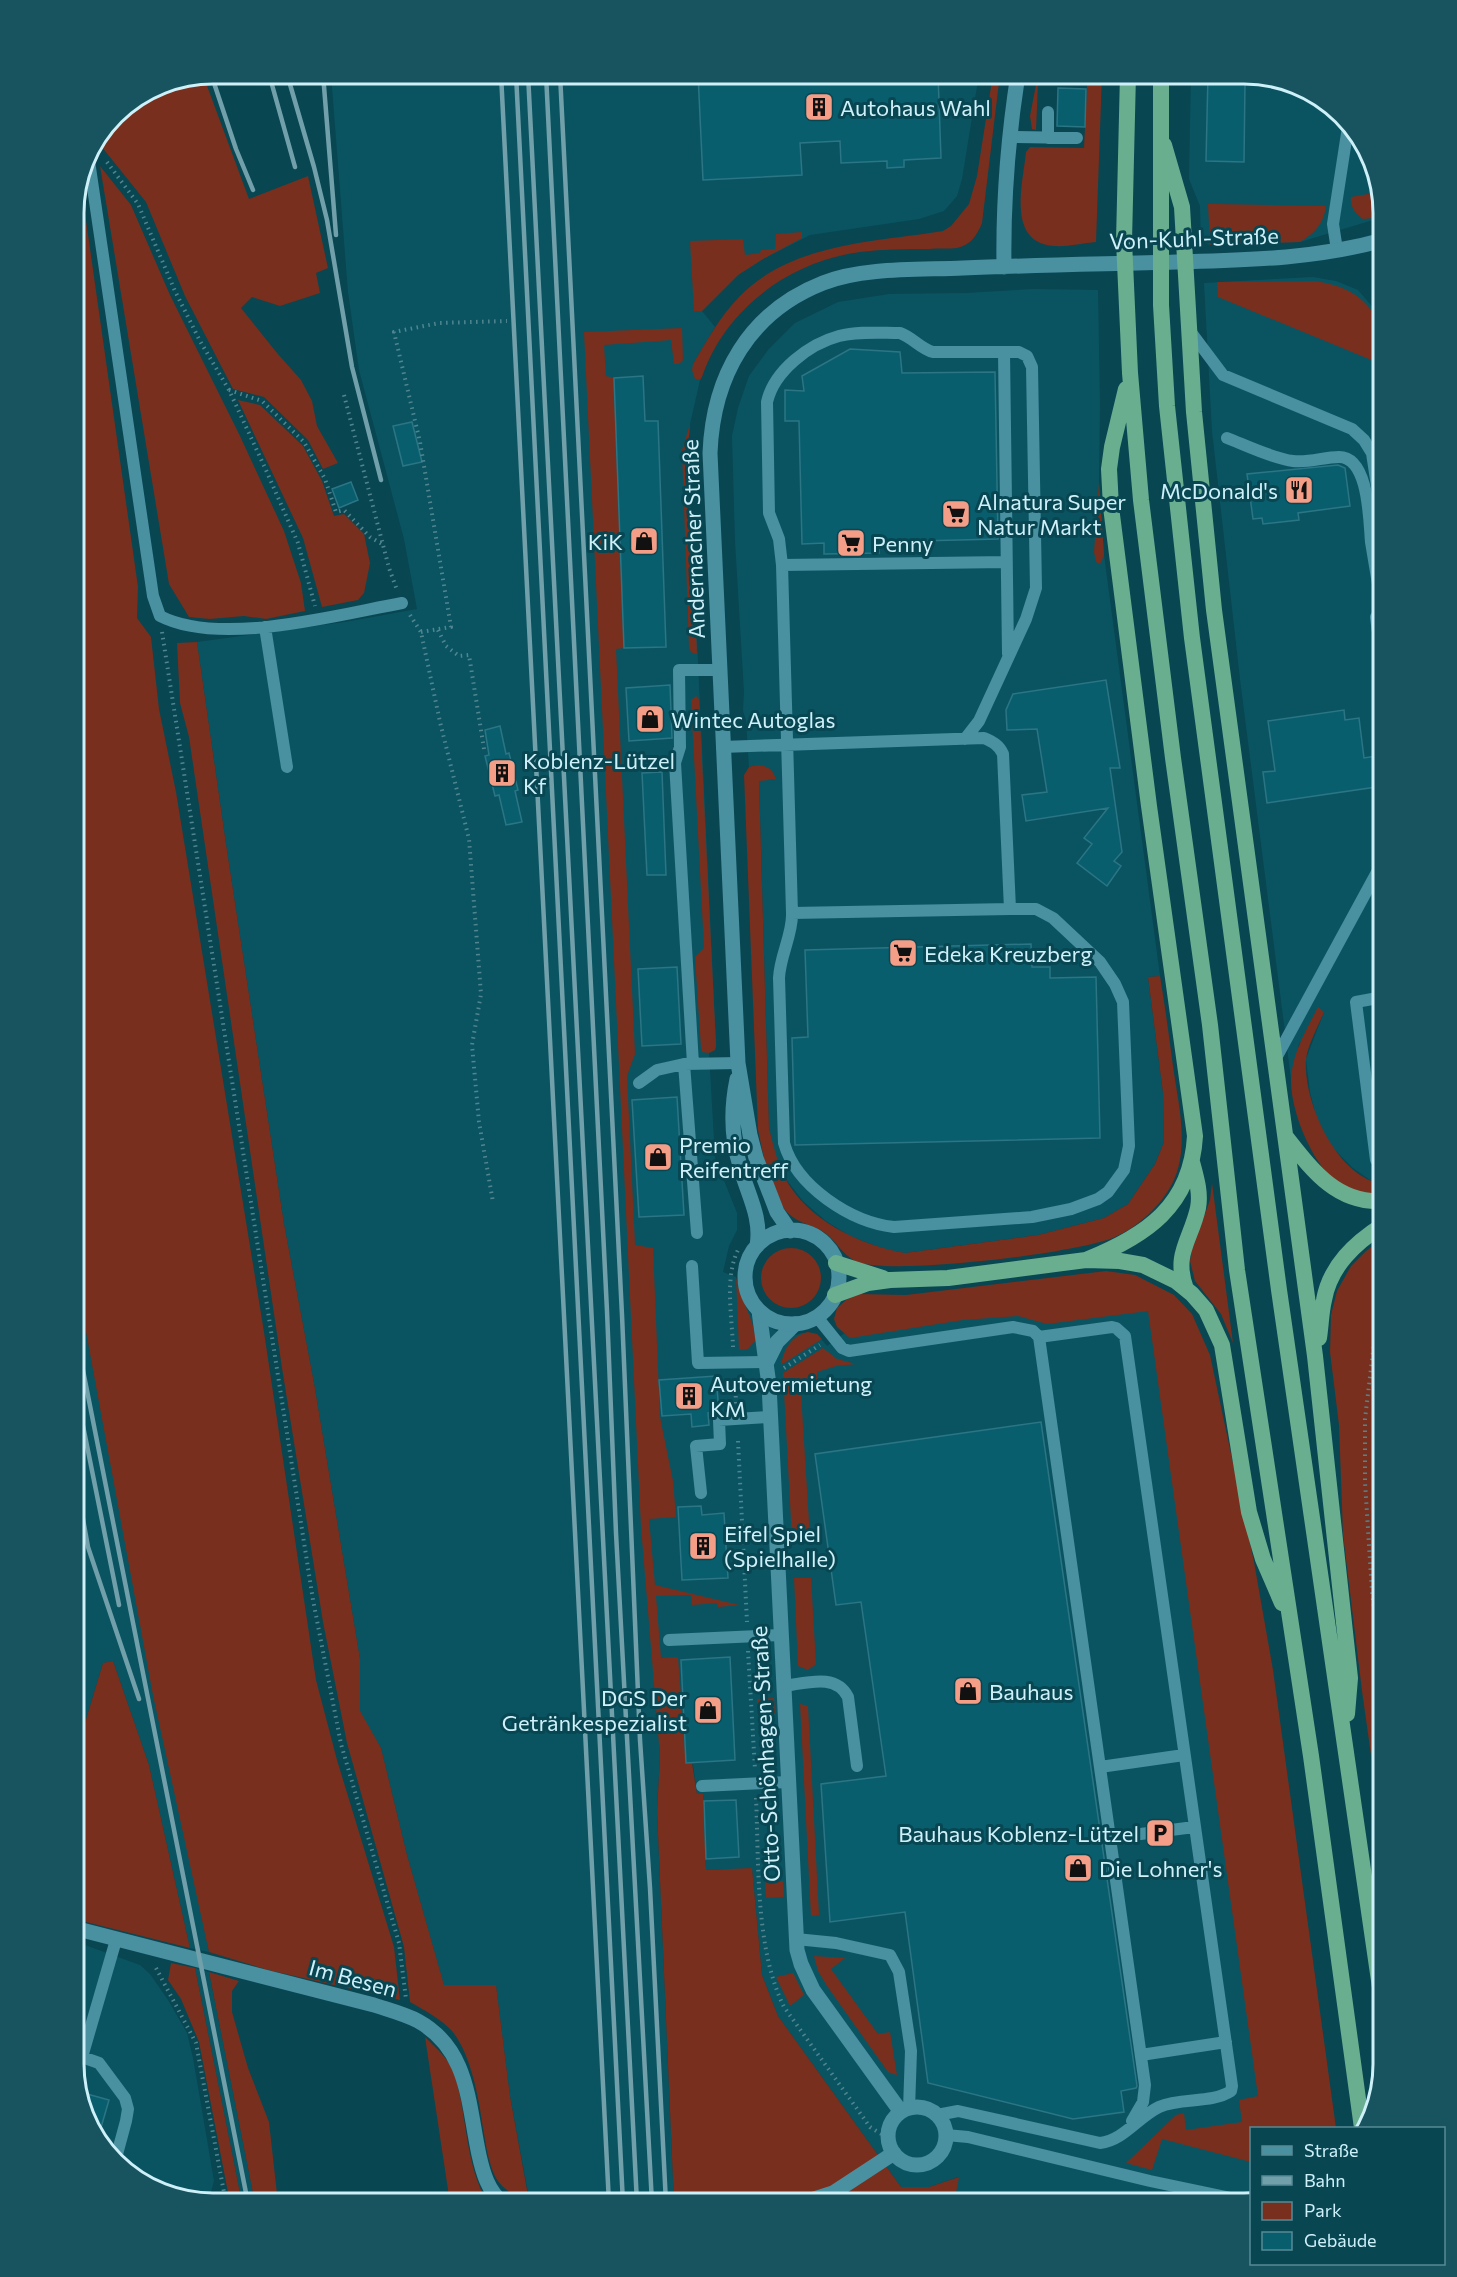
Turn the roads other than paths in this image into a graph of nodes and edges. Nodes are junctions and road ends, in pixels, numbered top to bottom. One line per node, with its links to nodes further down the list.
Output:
1 (1017, 84): 7 (street)
2 (1128, 84): 16 (highway)
3 (1161, 84): 5 (highway)
4 (1048, 112): 8 (lane)
5 (1160, 132): 14 (highway); 66 (highway)
6 (1347, 135): 12 (lane)
7 (1010, 137): 8 (lane); 13 (street)
8 (1048, 138): 9 (lane)
9 (1077, 138)
10 (95, 161): 24 (lane)
11 (1373, 242): 12 (street, Von-Kuhl-Straße)
12 (1337, 250): 13 (street, Von-Kuhl-Straße)
13 (1004, 267): 26 (street, Andernacher Straße)
14 (1190, 331): 18 (lane); 36 (highway)
15 (1004, 352): 21 (lane); 22 (lane); 25 (lane)
16 (1130, 373): 42 (highway); 62 (highway)
17 (1227, 438): 19 (lane)
18 (1373, 460)
19 (1371, 542): 20 (lane)
20 (1373, 554)
21 (1006, 562): 22 (lane); 25 (lane)
22 (782, 565): 28 (lane)
23 (402, 603): 24 (lane)
24 (265, 627): 30 (lane)
25 (1008, 658): 27 (lane)
26 (720, 670): 29 (street, Andernacher Straße); 37 (lane)
27 (965, 739): 28 (lane); 33 (lane)
28 (786, 746): 29 (lane); 34 (lane)
29 (722, 747): 38 (street, Andernacher Straße)
30 (287, 767)
31 (1373, 881): 32 (lane)
32 (1371, 885): 36 (lane)
33 (1010, 909): 34 (lane); 34 (lane)
34 (792, 913)
35 (1373, 999): 41 (lane)
36 (1275, 1061): 40 (highway)
37 (689, 1064): 38 (lane); 39 (lane); 46 (lane)
38 (738, 1068): 44 (street, Andernacher Straße); 47 (street, Andernacher Straße)
39 (639, 1083)
40 (1285, 1136): 43 (highway); 58 (highway)
41 (1373, 1136)
42 (1192, 1162): 48 (highway); 52 (highway)
43 (1373, 1200)
44 (790, 1231): 47 (street); 49 (street)
45 (1373, 1231): 58 (highway)
46 (697, 1233)
47 (757, 1246): 54 (street, Andernacher Straße)
48 (1086, 1260): 51 (highway); 52 (highway)
49 (836, 1263): 51 (highway); 53 (street)
50 (692, 1266): 59 (lane)
51 (890, 1280): 53 (highway)
52 (1186, 1289): 62 (highway)
53 (835, 1295): 55 (street)
54 (759, 1311): 56 (street); 59 (street, Otto-Schönhagen-Straße)
55 (817, 1317): 56 (street); 57 (lane)
56 (795, 1324): 59 (street)
57 (1039, 1337): 67 (lane); 69 (lane)
58 (1315, 1356): 66 (highway)
59 (767, 1362): 60 (street, Otto-Schönhagen-Straße)
60 (770, 1417): 61 (lane); 63 (street, Otto-Schönhagen-Straße)
61 (701, 1493)
62 (1291, 1626): 84 (highway)
63 (781, 1635): 64 (lane); 65 (street, Otto-Schönhagen-Straße)
64 (669, 1640)
65 (784, 1686): 68 (lane); 70 (street, Otto-Schönhagen-Straße)
66 (1344, 1733): 75 (highway)
67 (1184, 1755): 69 (lane); 72 (lane)
68 (857, 1766)
69 (1100, 1767): 73 (lane)
70 (788, 1782): 71 (lane); 76 (street, Otto-Schönhagen-Straße)
71 (702, 1786)
72 (1194, 1827): 73 (lane); 79 (lane)
73 (1110, 1839): 80 (lane)
74 (84, 1931): 77 (street, Im Besen)
75 (1373, 1937)
76 (796, 1939): 82 (street, Otto-Schönhagen-Straße); 82 (lane)
77 (116, 1940): 78 (lane); 89 (street, Im Besen)
78 (84, 2038)
79 (1226, 2042): 80 (lane); 85 (lane)
80 (1141, 2055): 85 (lane)
81 (84, 2058): 88 (lane)
82 (905, 2111): 83 (street); 87 (street)
83 (937, 2115): 85 (lane); 86 (street)
84 (1361, 2118)
85 (1124, 2132)
86 (946, 2135): 87 (street); 91 (lane)
87 (891, 2145): 90 (street)
88 (118, 2151)
89 (493, 2193)
90 (829, 2193)
91 (1207, 2193)

